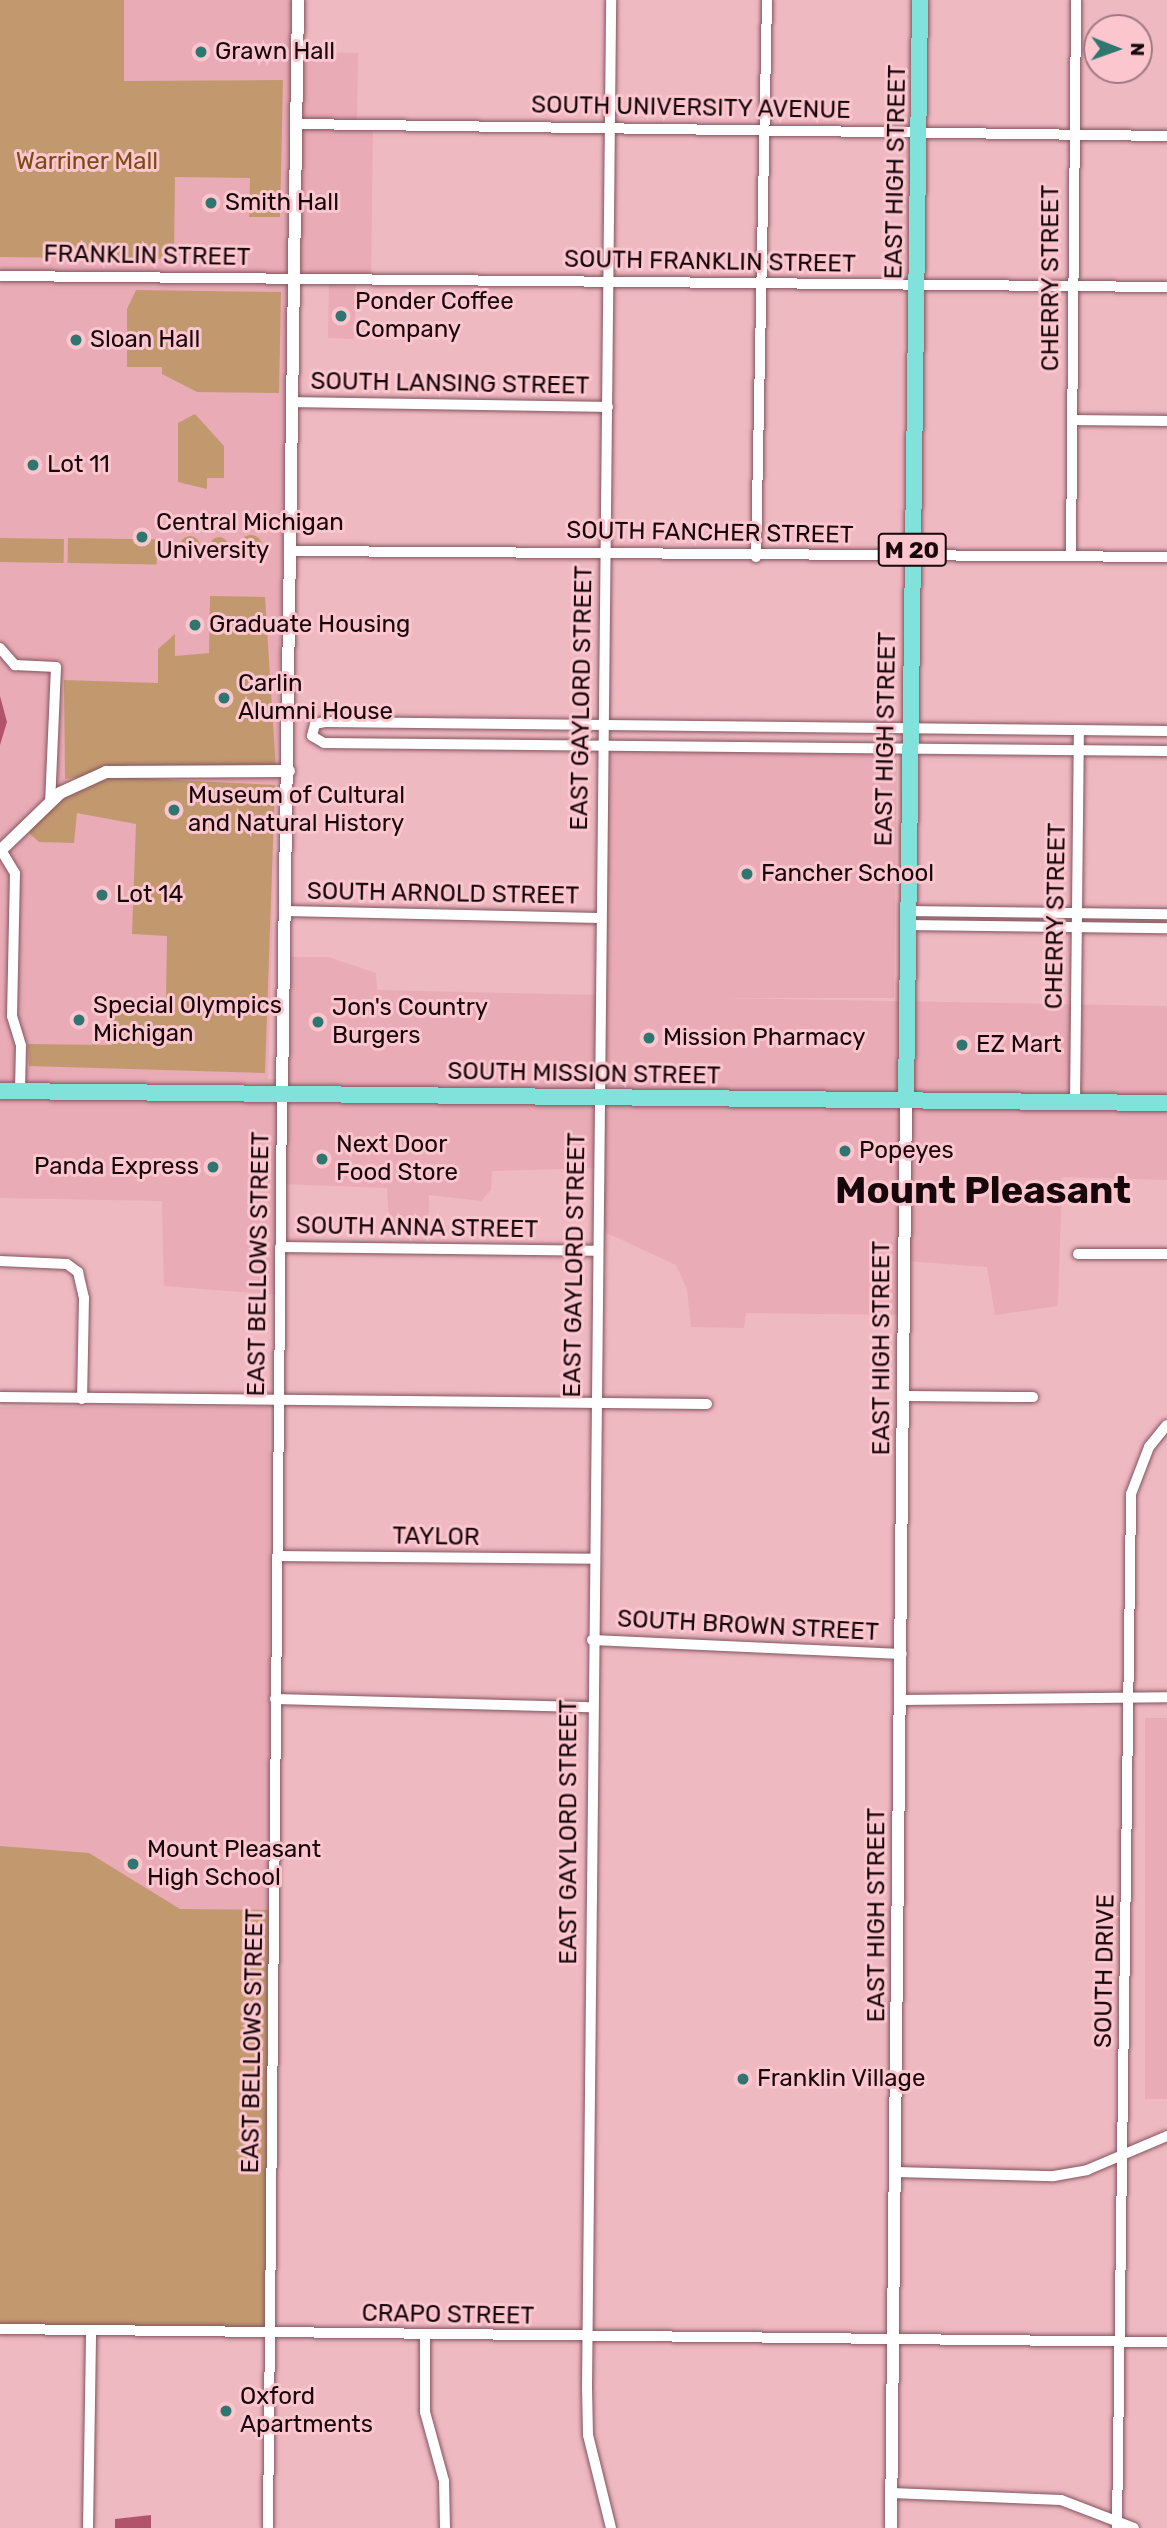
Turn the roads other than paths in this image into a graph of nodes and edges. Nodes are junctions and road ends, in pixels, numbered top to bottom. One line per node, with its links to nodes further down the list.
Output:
1 (298, 0): 6 (street, EAST BELLOWS STREET)
2 (611, 0): 7 (street, EAST GAYLORD STREET)
3 (767, 0): 9 (street)
4 (920, 0): 8 (main road, EAST HIGH STREET / M 20)
5 (1076, 0): 10 (street, CHERRY STREET)
6 (297, 124): 7 (street, SOUTH UNIVERSITY AVENUE); 13 (street, EAST BELLOWS STREET)
7 (609, 127): 9 (street, SOUTH UNIVERSITY AVENUE); 14 (street, EAST GAYLORD STREET)
8 (919, 132): 9 (street, SOUTH UNIVERSITY AVENUE); 10 (street, SOUTH UNIVERSITY AVENUE); 16 (main road, EAST HIGH STREET / M 20)
9 (763, 133): 15 (street)
10 (1074, 134): 11 (street, SOUTH UNIVERSITY AVENUE); 17 (street, CHERRY STREET)
11 (1167, 136)
12 (0, 276): 13 (street, FRANKLIN STREET)
13 (294, 279): 14 (street, SOUTH FRANKLIN STREET); 19 (street, EAST BELLOWS STREET)
14 (606, 282): 15 (street, SOUTH FRANKLIN STREET); 20 (street, EAST GAYLORD STREET)
15 (761, 283): 16 (street, SOUTH FRANKLIN STREET); 27 (street)
16 (917, 285): 17 (street, SOUTH FRANKLIN STREET); 26 (main road, EAST HIGH STREET / M 20)
17 (1072, 286): 18 (street, SOUTH FRANKLIN STREET); 21 (street, CHERRY STREET)
18 (1167, 287)
19 (292, 402): 20 (street, SOUTH LANSING STREET); 23 (street, EAST BELLOWS STREET)
20 (608, 407): 24 (street, EAST GAYLORD STREET)
21 (1072, 420): 22 (street); 25 (street, CHERRY STREET)
22 (1167, 421)
23 (294, 551): 24 (street, SOUTH FANCHER STREET); 38 (street, EAST BELLOWS STREET)
24 (606, 552): 27 (street, SOUTH FANCHER STREET); 30 (street, EAST GAYLORD STREET)
25 (1071, 555): 26 (street, SOUTH FANCHER STREET); 28 (street, SOUTH FANCHER STREET)
26 (912, 556): 27 (street, SOUTH FANCHER STREET); 31 (main road, EAST HIGH STREET / M 20)
27 (756, 557)
28 (1167, 557)
29 (0, 648): 39 (street)
30 (601, 726): 31 (street); 34 (street, EAST GAYLORD STREET); 34 (street)
31 (908, 729): 32 (street); 35 (main road, EAST HIGH STREET / M 20)
32 (1079, 730): 33 (street); 36 (street, CHERRY STREET)
33 (1167, 731)
34 (601, 746): 35 (street); 44 (street, EAST GAYLORD STREET)
35 (908, 748): 36 (street); 45 (main road, EAST HIGH STREET / M 20)
36 (1079, 750): 37 (street); 42 (street, CHERRY STREET)
37 (1167, 751)
38 (289, 771): 39 (street); 41 (street, EAST BELLOWS STREET)
39 (50, 802): 40 (street)
40 (1, 850): 49 (street)
41 (286, 911): 44 (street, SOUTH ARNOLD STREET); 50 (street, EAST BELLOWS STREET)
42 (1078, 913): 43 (street); 45 (street); 46 (street, CHERRY STREET)
43 (1167, 914)
44 (599, 918): 51 (street, EAST GAYLORD STREET)
45 (906, 918): 46 (street); 52 (main road, EAST HIGH STREET / M 20)
46 (1078, 927): 47 (street); 53 (street, CHERRY STREET)
47 (1167, 928)
48 (0, 1091): 49 (main road, SOUTH MISSION STREET)
49 (20, 1091): 50 (main road, SOUTH MISSION STREET)
50 (282, 1092): 51 (main road, SOUTH MISSION STREET); 55 (street, EAST BELLOWS STREET)
51 (598, 1097): 52 (main road, SOUTH MISSION STREET); 56 (street, EAST GAYLORD STREET)
52 (906, 1099): 53 (main road, SOUTH MISSION STREET); 60 (street, EAST HIGH STREET)
53 (1075, 1103): 54 (main road, SOUTH MISSION STREET)
54 (1167, 1103)
55 (280, 1247): 56 (street, SOUTH ANNA STREET); 64 (street, EAST BELLOWS STREET)
56 (595, 1251): 65 (street, EAST GAYLORD STREET)
57 (1078, 1254): 58 (street)
58 (1167, 1254)
59 (0, 1261): 63 (street)
60 (906, 1396): 61 (street); 71 (street, EAST HIGH STREET)
61 (1033, 1397)
62 (0, 1398): 63 (street)
63 (82, 1399): 64 (street)
64 (278, 1399): 65 (street); 68 (street, EAST BELLOWS STREET)
65 (595, 1403): 66 (street); 69 (street, EAST GAYLORD STREET)
66 (707, 1404)
67 (1167, 1425): 72 (street, SOUTH DRIVE)
68 (278, 1556): 69 (street, TAYLOR); 74 (street, EAST BELLOWS STREET)
69 (592, 1559): 70 (street, EAST GAYLORD STREET)
70 (592, 1640): 71 (street, SOUTH BROWN STREET); 76 (street, EAST GAYLORD STREET)
71 (902, 1654): 75 (street, EAST HIGH STREET)
72 (1131, 1697): 73 (street); 75 (street); 78 (street, SOUTH DRIVE)
73 (1167, 1697)
74 (275, 1699): 76 (street); 82 (street, EAST BELLOWS STREET)
75 (901, 1700): 79 (street, EAST HIGH STREET)
76 (591, 1707): 84 (street, EAST GAYLORD STREET)
77 (1167, 2136): 78 (street)
78 (1123, 2154): 79 (street); 86 (street, SOUTH DRIVE)
79 (896, 2172): 85 (street, EAST HIGH STREET)
80 (0, 2329): 81 (street, CRAPO STREET)
81 (91, 2331): 82 (street, CRAPO STREET); 90 (street)
82 (271, 2334): 83 (street, CRAPO STREET); 91 (street, EAST BELLOWS STREET)
83 (425, 2335): 84 (street, CRAPO STREET); 92 (street)
84 (588, 2338): 85 (street, CRAPO STREET); 93 (street, EAST GAYLORD STREET)
85 (895, 2342): 86 (street, CRAPO STREET); 88 (street, EAST HIGH STREET)
86 (1123, 2342): 87 (street, CRAPO STREET); 89 (street, SOUTH DRIVE)
87 (1167, 2342)
88 (892, 2493): 89 (street); 94 (street, EAST HIGH STREET)
89 (1117, 2523): 95 (street)
90 (88, 2528)
91 (268, 2528)
92 (445, 2528)
93 (611, 2528)
94 (891, 2528)
95 (1134, 2528)

